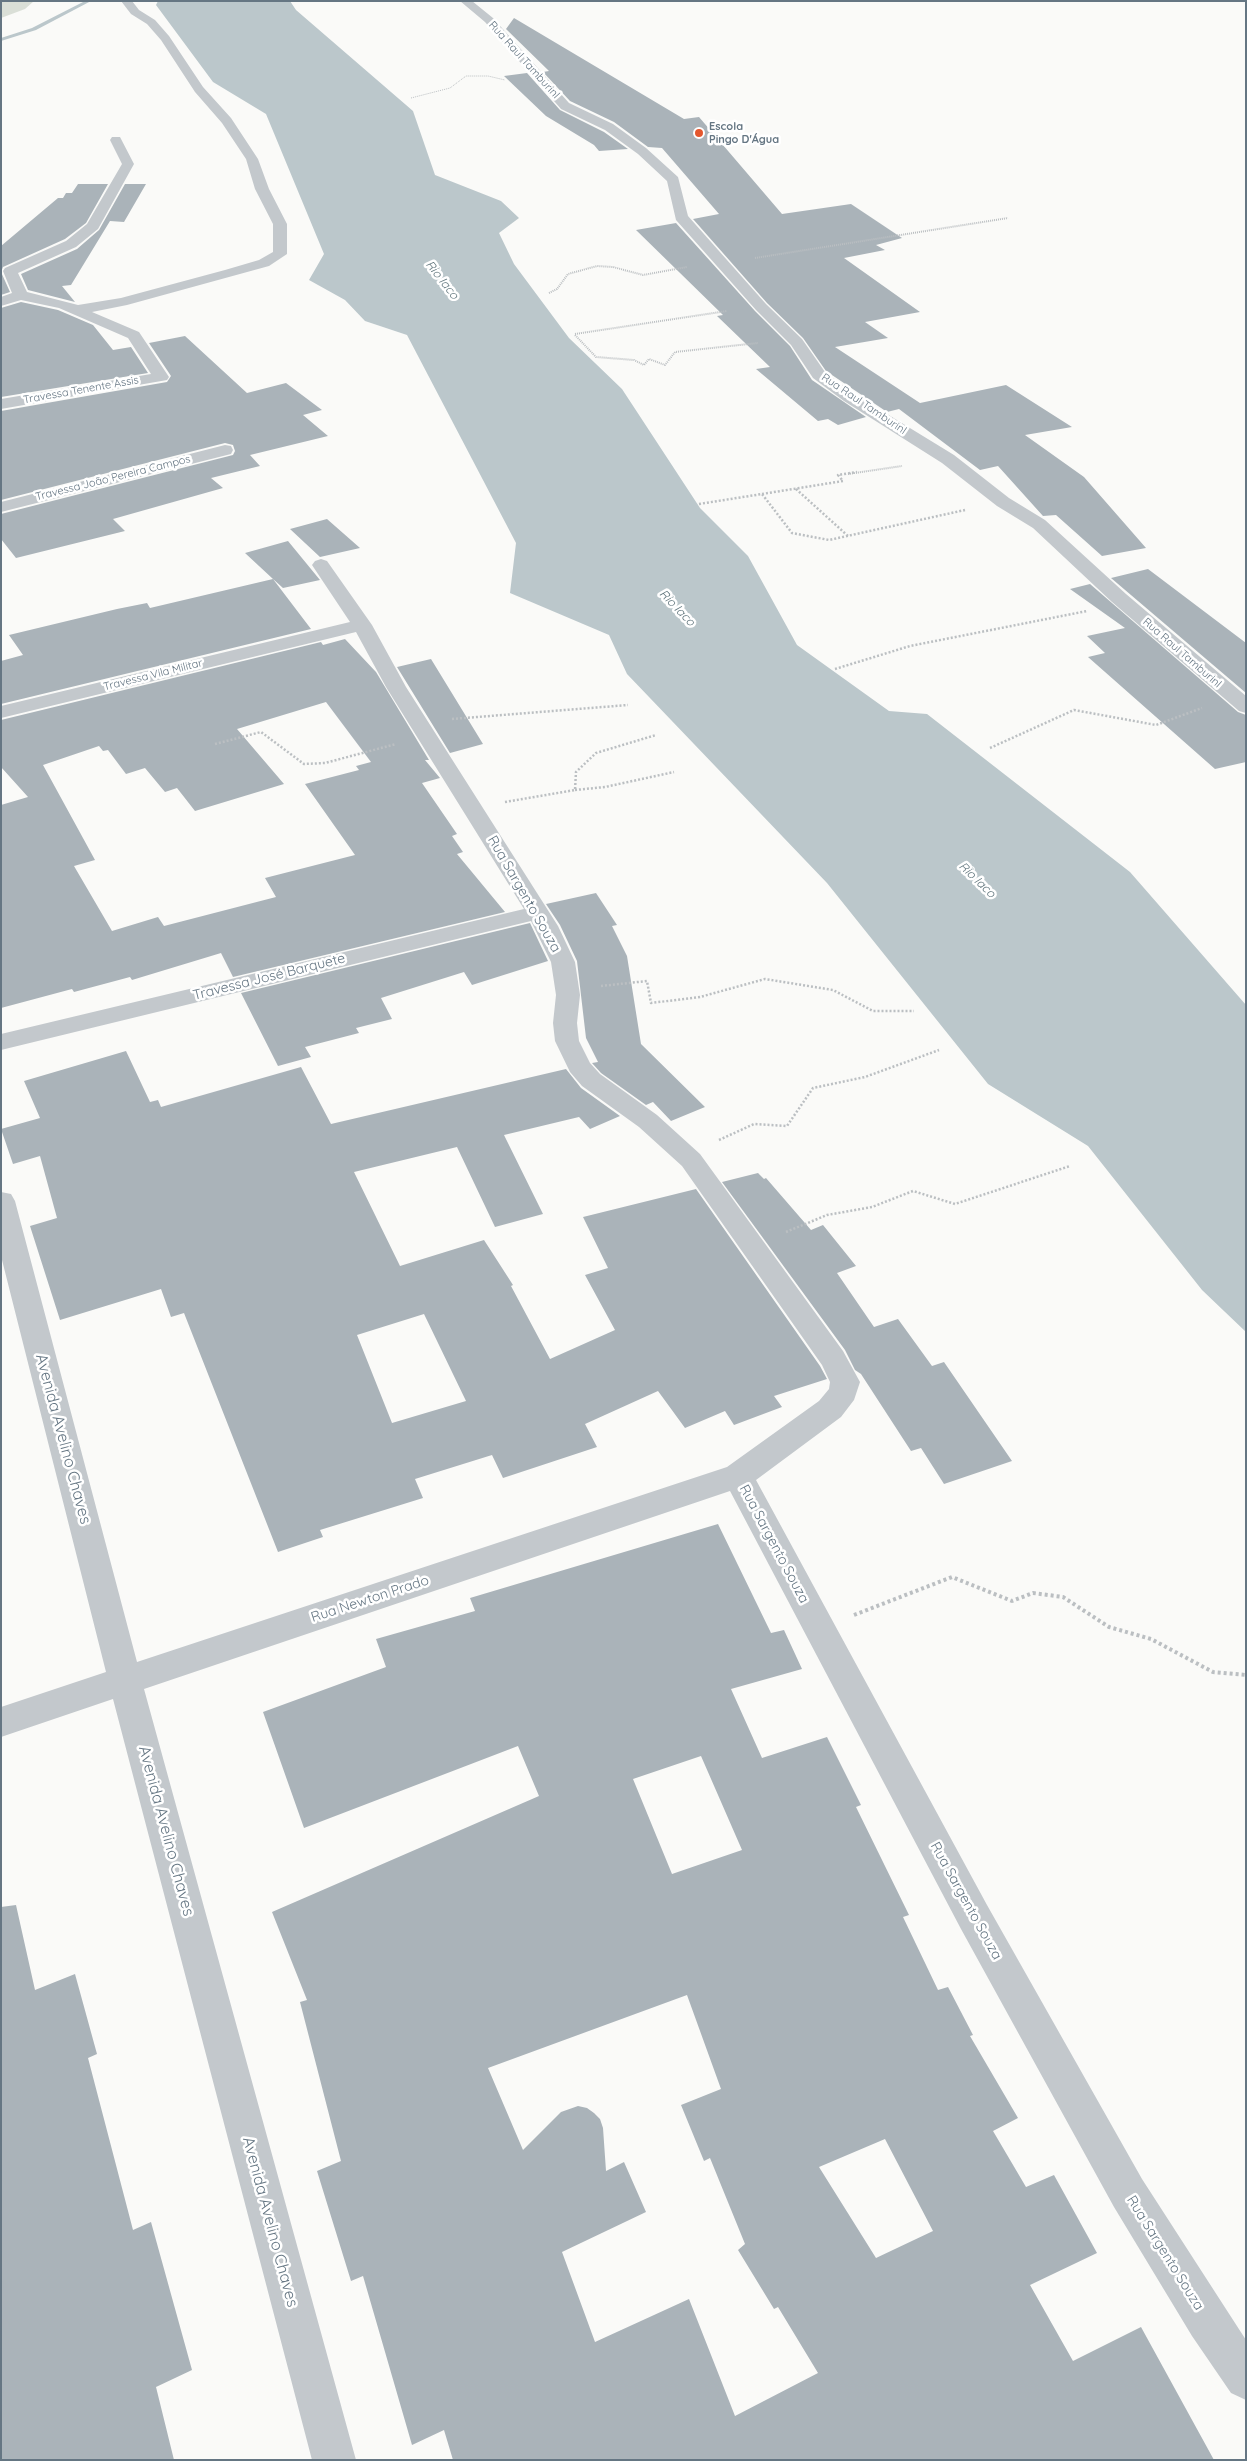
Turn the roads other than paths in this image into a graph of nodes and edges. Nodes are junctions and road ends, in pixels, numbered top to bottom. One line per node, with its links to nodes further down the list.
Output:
1 (465, 1): 14 (street, Rua Raul Tamburinl)
2 (126, 2): 8 (street)
3 (116, 140): 5 (street)
4 (10, 255): 5 (street)
5 (45, 255): 6 (street)
6 (20, 295): 7 (street); 8 (street)
7 (1, 302)
8 (77, 310): 9 (street, Travessa Tenente Assis)
9 (1, 404)
10 (224, 450): 11 (street, Travessa João Pereira Campos)
11 (1, 507)
12 (320, 565): 13 (street, Rua Sargento Souza)
13 (362, 625): 15 (street, Travessa Vila Militar); 16 (street, Rua Sargento Souza)
14 (1246, 707)
15 (1, 712)
16 (537, 913): 17 (street, Travessa José Barquete); 19 (street, Rua Sargento Souza)
17 (1, 1042)
18 (1, 1201): 20 (street, Avenida Avelino Chaves)
19 (738, 1476): 20 (street, Rua Newton Prado); 22 (street, Rua Sargento Souza)
20 (125, 1680): 21 (street, Rua Newton Prado); 23 (street, Avenida Avelino Chaves)
21 (1, 1722)
22 (1246, 2378)
23 (334, 2460)

